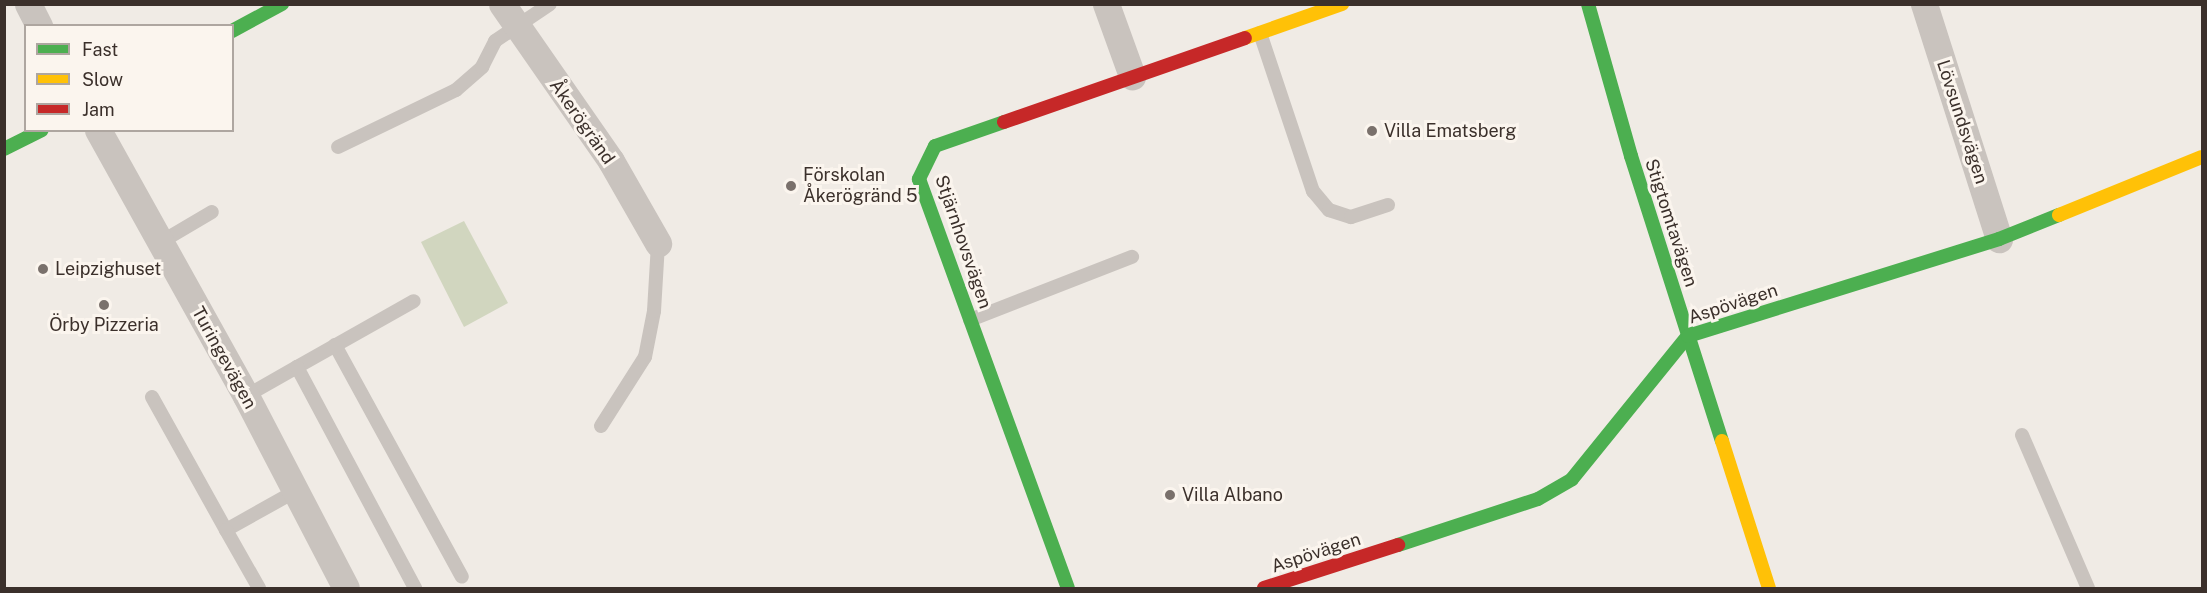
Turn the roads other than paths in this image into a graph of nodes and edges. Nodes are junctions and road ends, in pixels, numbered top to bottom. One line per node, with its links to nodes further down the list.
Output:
1 (28, 4): 9 (street)
2 (282, 4): 10 (street)
3 (550, 4): 8 (lane)
4 (1106, 4): 12 (street)
5 (1342, 4): 11 (street, Stjärnhovsvägen)
6 (1588, 4): 26 (street, Stigtomtavägen)
7 (1924, 4): 20 (street, Lövsundsvägen)
8 (509, 15): 15 (lane); 22 (street, Åkerögränd)
9 (38, 24)
10 (234, 30)
11 (1260, 33): 12 (street, Stjärnhovsvägen); 18 (lane)
12 (1132, 76): 25 (street, Stjärnhovsvägen)
13 (38, 132): 16 (street)
14 (99, 132): 21 (street, Turingevägen)
15 (338, 147)
16 (4, 149)
17 (2202, 158): 20 (street, Aspövägen)
18 (1388, 205)
19 (212, 212): 21 (lane)
20 (1999, 239): 26 (street, Aspövägen)
21 (160, 242): 29 (street, Turingevägen)
22 (658, 243): 31 (lane)
23 (1132, 257): 25 (lane)
24 (414, 301): 27 (lane)
25 (970, 320): 39 (street, Stjärnhovsvägen)
26 (1688, 336): 40 (street, Aspövägen); 41 (street, Stigtomtavägen)
27 (335, 345): 28 (lane); 35 (lane)
28 (297, 367): 29 (lane); 38 (lane)
29 (246, 396): 33 (street, Turingevägen)
30 (153, 397): 34 (lane)
31 (602, 426)
32 (2022, 435): 42 (lane)
33 (294, 492): 34 (lane); 37 (street, Turingevägen)
34 (226, 530): 36 (lane)
35 (462, 577)
36 (259, 588)
37 (346, 588)
38 (415, 588)
39 (1068, 588)
40 (1264, 588)
41 (1769, 588)
42 (2088, 588)

